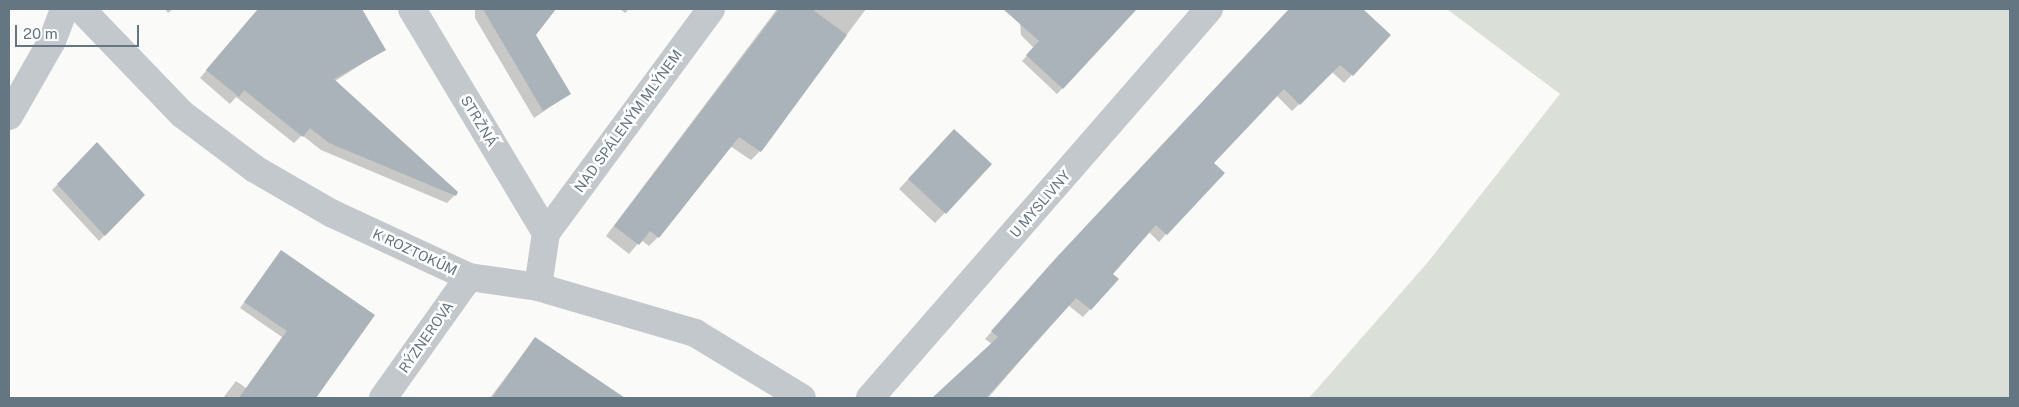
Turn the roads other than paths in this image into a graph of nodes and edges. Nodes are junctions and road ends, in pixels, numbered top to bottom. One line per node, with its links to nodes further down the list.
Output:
1 (64, 9): 6 (street)
2 (80, 9): 8 (street, K ROZTOKŮM)
3 (412, 9): 7 (street, STRŽNÁ)
4 (711, 9): 7 (street, NAD SPÁLENÝM MLÝNEM)
5 (1209, 9): 12 (street, U MYSLIVNY)
6 (9, 116)
7 (546, 233): 9 (street)
8 (469, 277): 9 (street, K ROZTOKŮM); 10 (street, RÝZNEROVA)
9 (538, 287): 11 (street, K ROZTOKŮM)
10 (383, 398)
11 (802, 398)
12 (870, 398)

